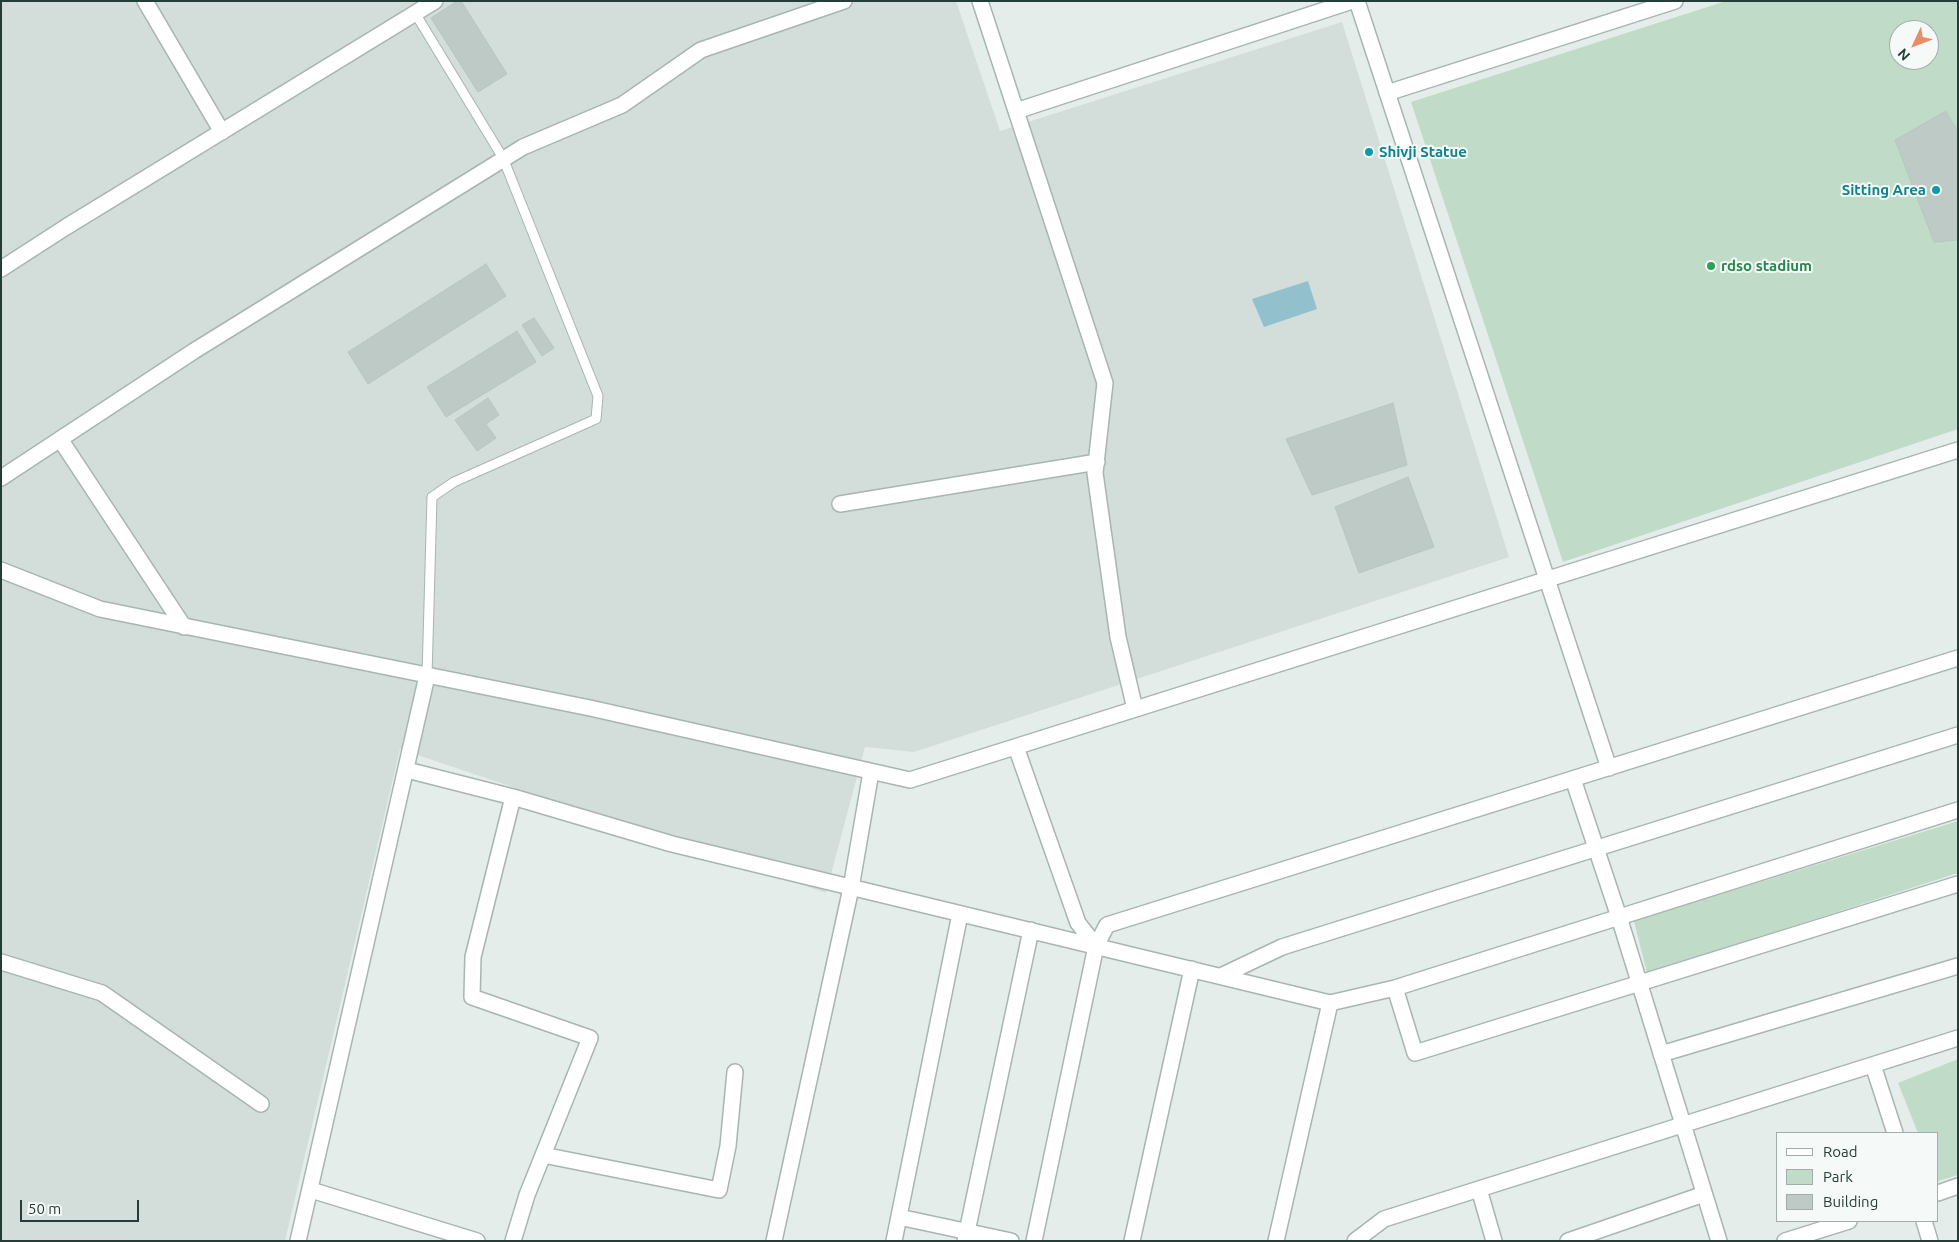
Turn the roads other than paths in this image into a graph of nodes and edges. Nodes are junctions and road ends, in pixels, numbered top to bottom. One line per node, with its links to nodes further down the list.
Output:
1 (145, 1): 11 (street)
2 (435, 1): 8 (street)
3 (844, 1): 12 (street)
4 (980, 1): 10 (street)
5 (1352, 1): 10 (street)
6 (1357, 1): 9 (street)
7 (1675, 1): 9 (street)
8 (415, 14): 11 (street); 12 (lane)
9 (1387, 93): 20 (street)
10 (1016, 111): 16 (street)
11 (222, 132): 13 (street)
12 (503, 158): 14 (street); 23 (lane)
13 (1, 269)
14 (60, 439): 17 (street); 21 (street)
15 (1958, 450): 20 (street)
16 (1097, 462): 18 (street); 24 (street)
17 (1, 478)
18 (840, 504)
19 (1, 570): 21 (street)
20 (1547, 579): 24 (street); 27 (street)
21 (184, 626): 23 (street)
22 (1958, 658): 27 (street)
23 (428, 676): 28 (street); 29 (street)
24 (1135, 709): 26 (street)
25 (1958, 735): 33 (street)
26 (1016, 747): 29 (street); 39 (street)
27 (1609, 768): 30 (street)
28 (406, 770): 31 (street); 57 (street)
29 (871, 772): 35 (street)
30 (1573, 779): 33 (street); 39 (street)
31 (513, 797): 35 (street); 54 (street)
32 (1958, 810): 37 (street)
33 (1597, 849): 37 (street); 43 (street)
34 (1958, 884): 44 (street)
35 (851, 888): 36 (street); 67 (street)
36 (960, 914): 38 (street); 60 (street)
37 (1620, 917): 44 (street); 45 (street)
38 (1031, 930): 39 (street); 63 (street)
39 (1096, 946): 42 (street); 70 (street)
40 (1, 962): 51 (street)
41 (1958, 966): 48 (street)
42 (1192, 969): 43 (street); 71 (street)
43 (1221, 976): 46 (street)
44 (1640, 983): 45 (street); 48 (street)
45 (1395, 988): 46 (street)
46 (1330, 1003): 72 (street)
47 (1958, 1038): 49 (street)
48 (1661, 1054): 52 (street)
49 (1874, 1065): 52 (street); 53 (street)
50 (735, 1072): 54 (street)
51 (261, 1104)
52 (1683, 1125): 56 (street); 59 (street)
53 (1896, 1132)
54 (543, 1155): 66 (street)
55 (1958, 1186): 58 (street)
56 (1479, 1189): 73 (street); 74 (street)
57 (310, 1190): 64 (street); 65 (street)
58 (1939, 1192)
59 (1704, 1194): 75 (street); 76 (street)
60 (899, 1217): 63 (street); 68 (street)
61 (1845, 1222): 77 (street)
62 (1924, 1222): 78 (street)
63 (966, 1236): 69 (street)
64 (298, 1241)
65 (476, 1241)
66 (513, 1241)
67 (774, 1241)
68 (894, 1241)
69 (1011, 1241)
70 (1034, 1241)
71 (1132, 1241)
72 (1276, 1241)
73 (1356, 1241)
74 (1494, 1241)
75 (1568, 1241)
76 (1719, 1241)
77 (1785, 1241)
78 (1930, 1241)

